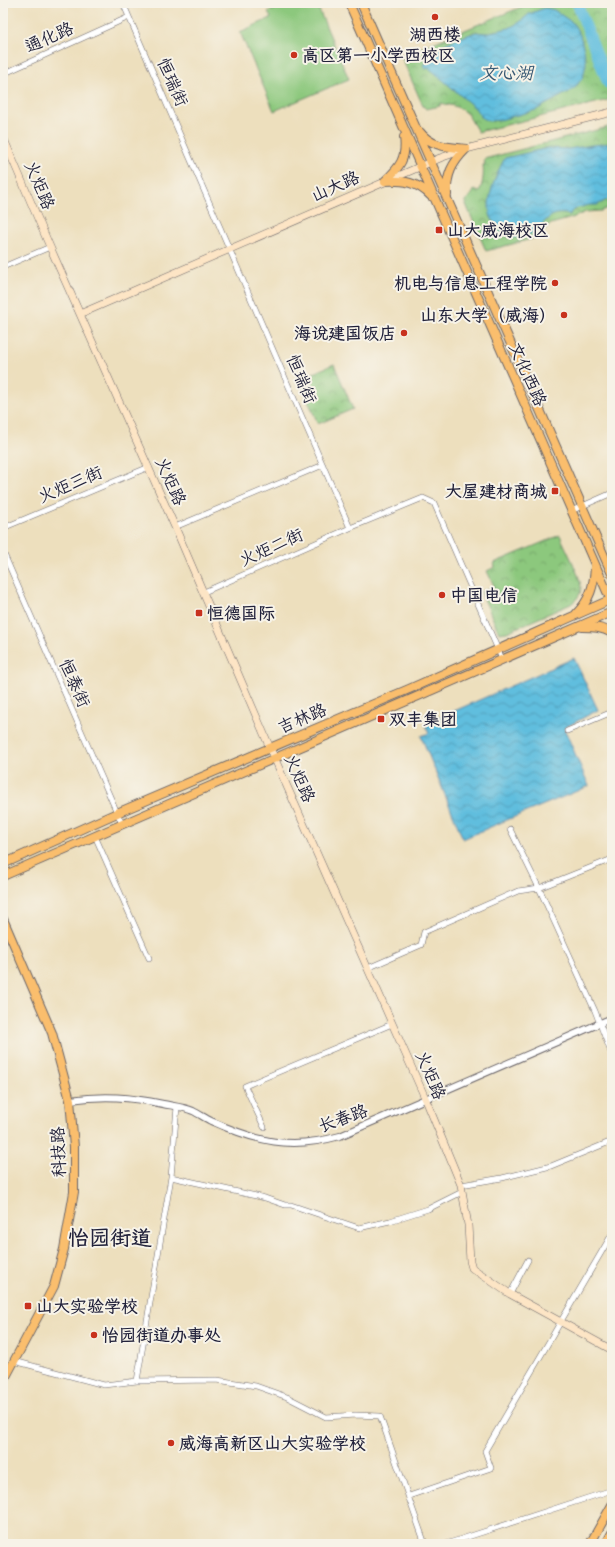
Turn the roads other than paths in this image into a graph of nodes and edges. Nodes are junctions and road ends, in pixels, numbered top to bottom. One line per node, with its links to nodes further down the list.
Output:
1 (123, 3): 4 (street, 恒瑞街)
2 (349, 3): 8 (main road, 文化西路)
3 (361, 3): 7 (main road, 文化西路)
4 (129, 17): 5 (street, 通化路); 17 (street, 恒瑞街)
5 (3, 74)
6 (612, 112): 10 (main road, 山大路)
7 (411, 117): 10 (main road); 11 (main road, 文化西路)
8 (400, 119): 12 (main road, 文化西路); 13 (main road)
9 (3, 136): 16 (main road, 火炬路)
10 (466, 149): 11 (main road, 山大路); 14 (main road)
11 (430, 161): 12 (main road, 山大路); 14 (main road, 文化西路)
12 (420, 165): 13 (main road, 山大路); 15 (main road, 文化西路)
13 (385, 181): 15 (main road); 17 (main road, 山大路)
14 (447, 200): 23 (main road, 文化西路)
15 (438, 207): 24 (main road, 文化西路)
16 (50, 247): 18 (street); 19 (main road, 火炬路)
17 (230, 248): 19 (main road, 山大路); 20 (street, 恒瑞街)
18 (3, 267)
19 (80, 314): 21 (main road, 火炬路)
20 (323, 465): 25 (street); 27 (street, 恒瑞街)
21 (149, 467): 25 (main road, 火炬路); 26 (street, 火炬三街)
22 (612, 493): 23 (street)
23 (582, 507): 24 (street); 29 (main road, 文化西路)
24 (571, 511): 30 (main road, 文化西路)
25 (176, 527): 32 (main road, 火炬路)
26 (3, 528)
27 (350, 528): 32 (street, 火炬二街); 38 (street)
28 (3, 552): 44 (street, 恒泰街)
29 (609, 563): 31 (main road, 文化西路)
30 (595, 564): 33 (main road, 文化西路); 35 (main road)
31 (612, 574)
32 (204, 592): 42 (main road, 火炬路)
33 (612, 601): 35 (main road, 吉林路)
34 (612, 612): 36 (main road, 吉林路)
35 (574, 616): 38 (main road, 吉林路)
36 (577, 627): 37 (main road); 39 (main road, 吉林路)
37 (612, 633)
38 (497, 650): 39 (street); 42 (main road, 吉林路)
39 (502, 659): 43 (main road, 吉林路)
40 (612, 712): 41 (street)
41 (567, 731)
42 (270, 748): 43 (main road, 火炬路); 44 (main road, 吉林路)
43 (275, 758): 45 (main road, 吉林路); 54 (main road, 火炬路)
44 (117, 813): 45 (street, 恒泰街); 49 (main road, 吉林路)
45 (122, 824): 47 (main road, 吉林路)
46 (510, 829): 51 (street)
47 (95, 836): 50 (main road, 吉林路); 53 (street)
48 (612, 859): 51 (street)
49 (3, 864)
50 (3, 876)
51 (539, 888): 54 (street); 57 (street)
52 (3, 919): 59 (main road, 科技路)
53 (149, 958)
54 (368, 968): 56 (main road, 火炬路)
55 (612, 1018): 57 (street, 长春路)
56 (392, 1024): 60 (main road, 火炬路); 62 (street)
57 (599, 1024): 58 (street); 60 (street, 长春路)
58 (612, 1055)
59 (70, 1100): 61 (street, 长春路); 71 (main road, 科技路)
60 (426, 1100): 61 (street, 长春路); 65 (main road, 火炬路)
61 (178, 1106): 64 (street)
62 (264, 1127)
63 (612, 1141): 65 (street)
64 (171, 1177): 65 (street); 72 (street)
65 (461, 1189): 68 (main road, 火炬路)
66 (612, 1234): 69 (street)
67 (528, 1260): 68 (street)
68 (510, 1294): 69 (main road, 火炬路)
69 (560, 1322): 70 (main road, 火炬路); 75 (street)
70 (612, 1349)
71 (14, 1361): 72 (street); 73 (main road, 科技路)
72 (137, 1381): 75 (street)
73 (3, 1382)
74 (612, 1493): 79 (street)
75 (409, 1496): 78 (street)
76 (612, 1505): 80 (main road)
77 (612, 1533): 81 (main road)
78 (425, 1544)
79 (446, 1544)
80 (590, 1544)
81 (606, 1544)

